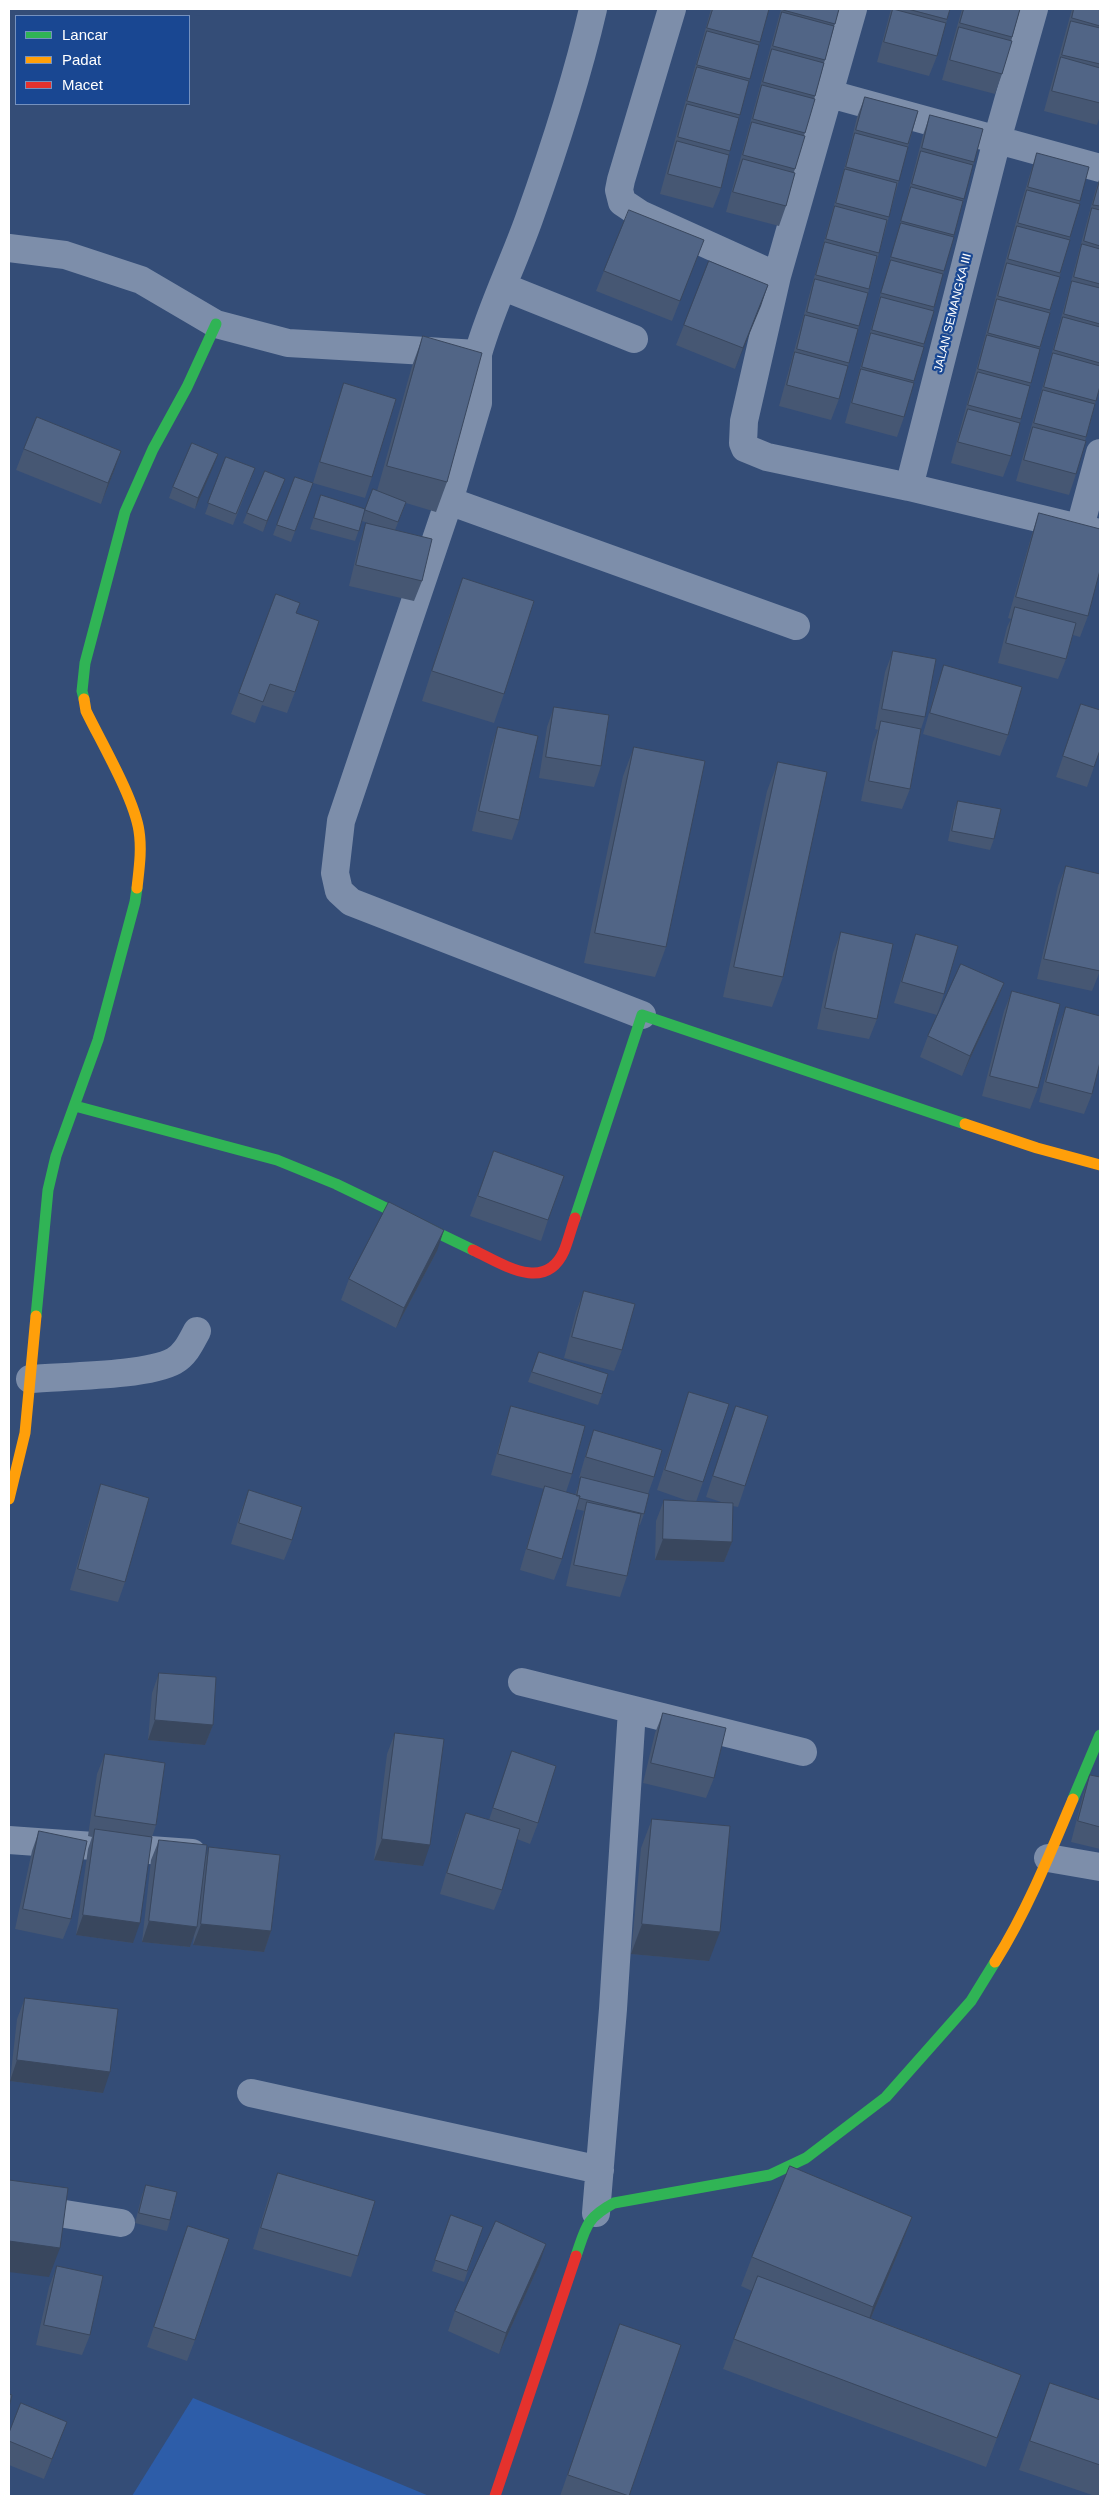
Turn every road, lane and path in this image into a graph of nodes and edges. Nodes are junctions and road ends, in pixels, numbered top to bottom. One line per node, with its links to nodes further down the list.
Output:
1 (593, 9): 10 (street)
2 (672, 9): 9 (street)
3 (853, 9): 5 (street)
4 (1034, 9): 6 (street, JALAN SEMANGKA III)
5 (830, 94): 6 (street); 9 (street)
6 (998, 140): 7 (street); 15 (street, JALAN SEMANGKA III)
7 (1100, 168)
8 (9, 248): 11 (street)
9 (777, 276): 15 (street)
10 (504, 287): 12 (street); 13 (street)
11 (216, 324): 13 (street); 20 (street)
12 (634, 338)
13 (478, 354): 16 (street)
14 (1100, 453): 17 (street)
15 (909, 487): 17 (street)
16 (449, 501): 18 (street); 19 (street)
17 (1090, 530)
18 (796, 626)
19 (642, 1016): 20 (street); 21 (street)
20 (75, 1106): 23 (street)
21 (1100, 1165)
22 (197, 1331): 23 (street)
23 (30, 1379): 24 (street)
24 (10, 1492)
25 (522, 1682): 26 (street)
26 (632, 1710): 28 (street); 34 (street)
27 (1100, 1735): 31 (street)
28 (803, 1752)
29 (9, 1840): 30 (street)
30 (220, 1854)
31 (1048, 1858): 32 (street); 36 (street)
32 (1100, 1867)
33 (251, 2093): 34 (street)
34 (600, 2170): 36 (street)
35 (9, 2205): 37 (street)
36 (596, 2213): 38 (street)
37 (121, 2223)
38 (495, 2496)

